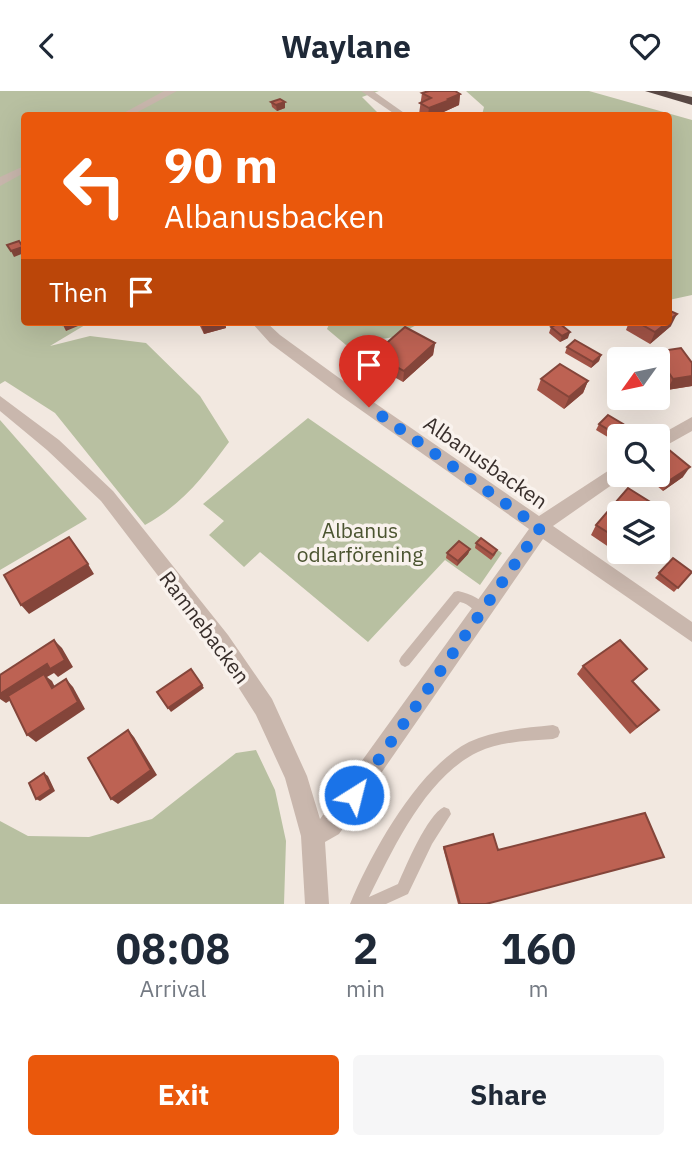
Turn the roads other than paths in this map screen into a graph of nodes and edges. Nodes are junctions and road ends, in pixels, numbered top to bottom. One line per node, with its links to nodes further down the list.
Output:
1 (172, 91): 5 (street)
2 (366, 91): 6 (street)
3 (651, 91): 4 (highway)
4 (692, 101)
5 (131, 112)
6 (398, 112)
7 (21, 171): 8 (street)
8 (0, 182)
9 (262, 326): 14 (street, Albanusbacken)
10 (0, 402): 20 (street, Ramnebacken)
11 (692, 423): 12 (street)
12 (670, 437)
13 (607, 479): 14 (street)
14 (540, 528): 15 (street); 16 (street, Albanusbacken)
15 (484, 611): 17 (lane); 20 (street)
16 (692, 633)
17 (405, 661)
18 (553, 733): 22 (lane)
19 (444, 814): 23 (lane)
20 (313, 836): 21 (street, Ramnebacken)
21 (317, 904)
22 (358, 904)
23 (369, 904)

